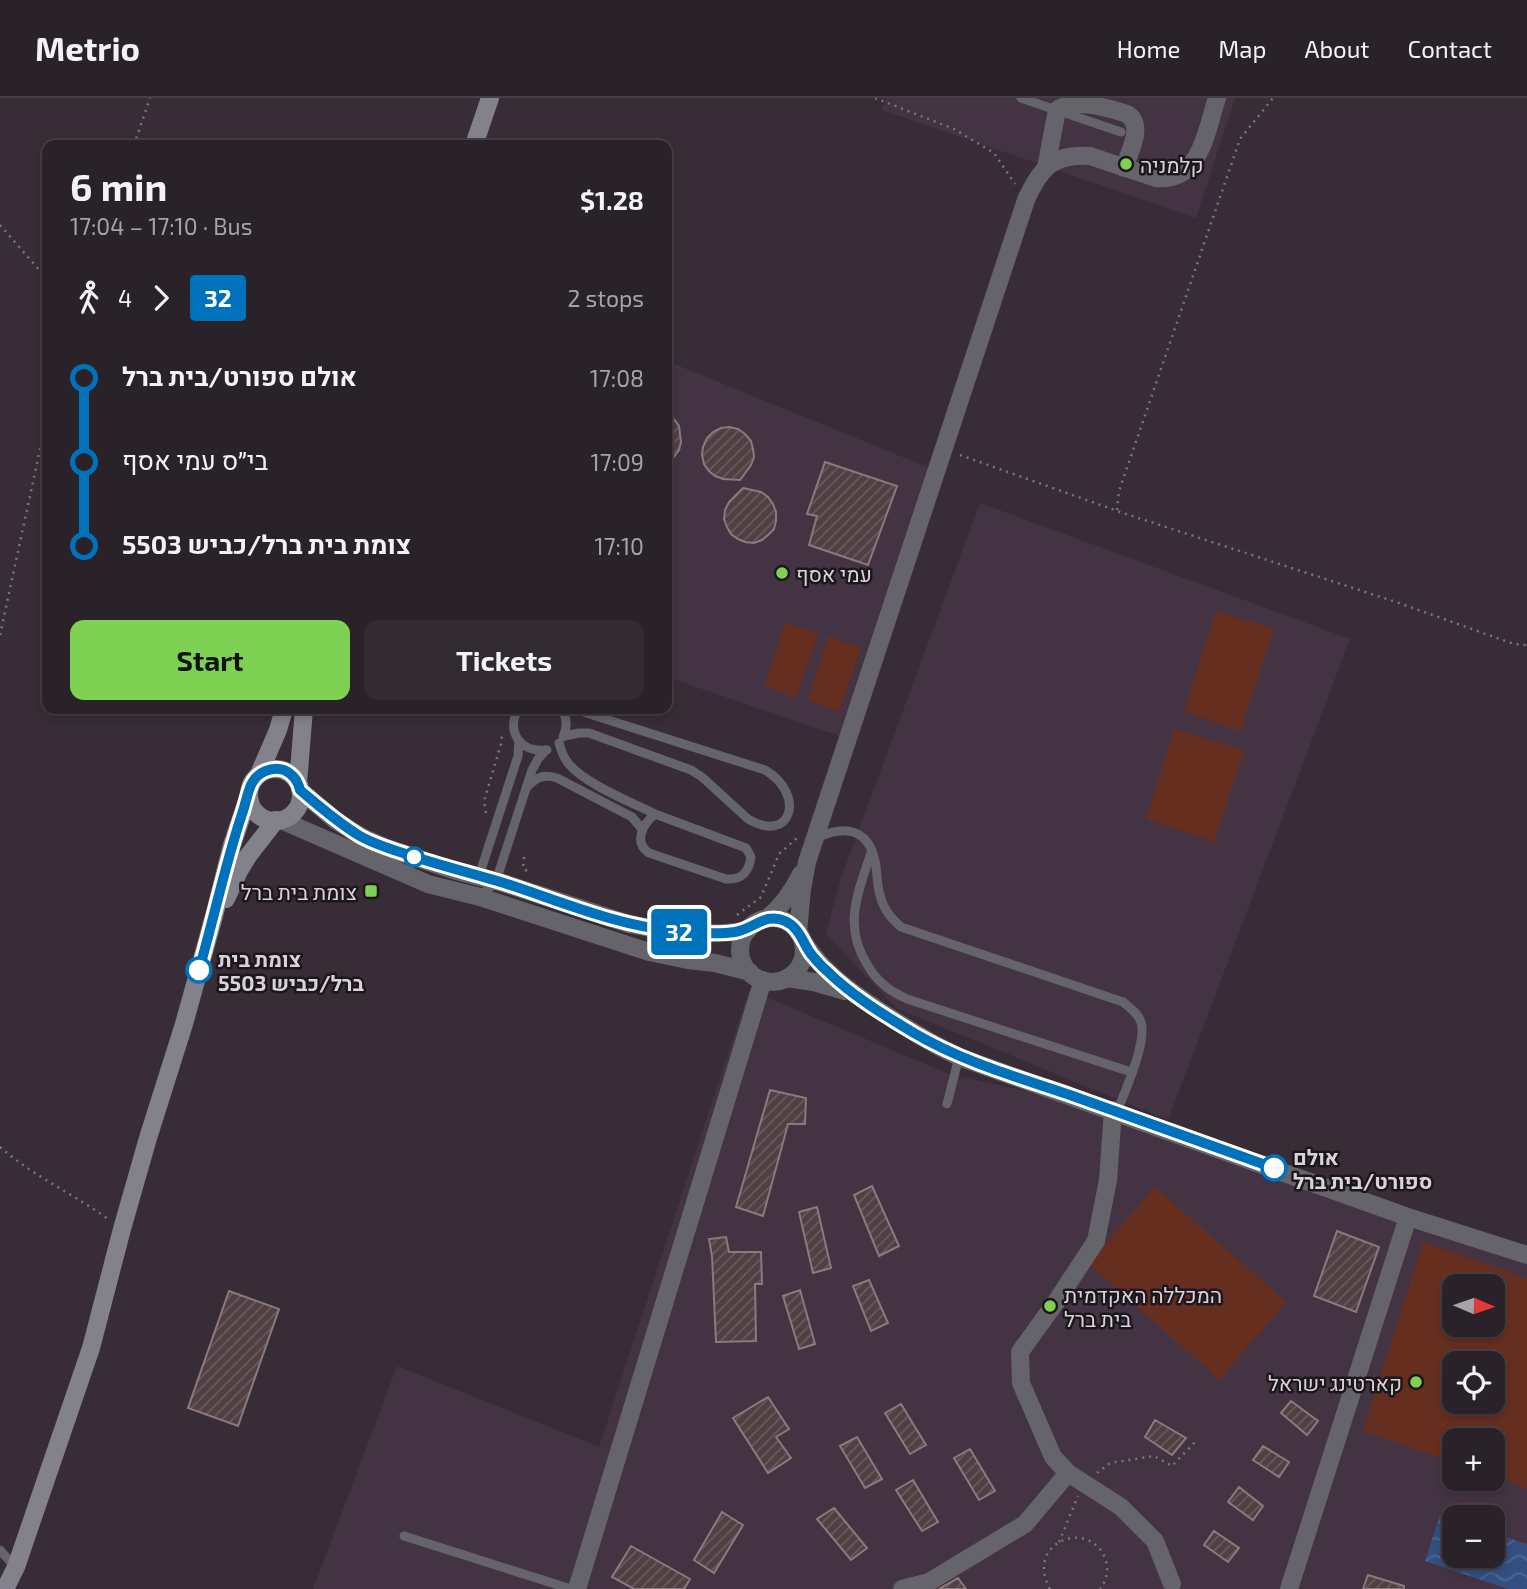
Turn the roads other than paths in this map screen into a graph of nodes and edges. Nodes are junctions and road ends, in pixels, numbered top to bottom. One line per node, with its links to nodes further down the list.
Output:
1 (490, 98): 6 (main road)
2 (1020, 98): 4 (lane)
3 (1217, 98): 8 (street)
4 (1057, 110): 5 (lane); 7 (street); 8 (street)
5 (1121, 132)
6 (476, 140)
7 (1046, 168): 8 (street); 24 (street)
8 (1124, 168)
9 (283, 714): 17 (main road)
10 (304, 714): 18 (main road)
11 (516, 714): 15 (lane)
12 (563, 714): 14 (lane)
13 (590, 714): 14 (lane)
14 (561, 739): 16 (lane); 21 (lane)
15 (519, 741): 16 (lane); 27 (lane)
16 (546, 750): 19 (lane)
17 (259, 775): 18 (main road); 20 (main road)
18 (299, 786): 22 (main road); 27 (street)
19 (526, 788): 23 (lane); 27 (lane)
20 (249, 795): 22 (main road); 29 (main road)
21 (655, 814): 23 (lane); 23 (lane)
22 (279, 820): 28 (street); 29 (main road)
23 (642, 829)
24 (808, 837): 25 (lane); 26 (street)
25 (872, 850): 37 (lane); 37 (lane)
26 (807, 862): 30 (street); 32 (street)
27 (488, 878): 28 (lane); 28 (lane); 31 (street)
28 (480, 897): 33 (street)
29 (214, 916): 45 (main road)
30 (766, 919): 31 (street); 32 (street)
31 (748, 930): 33 (street)
32 (801, 936): 34 (street); 35 (street)
33 (756, 976): 34 (street); 49 (street)
34 (787, 978): 35 (street)
35 (855, 995): 36 (street)
36 (959, 1056): 38 (lane); 39 (street)
37 (1131, 1072): 39 (lane)
38 (947, 1104)
39 (1115, 1111): 40 (street); 42 (street)
40 (1408, 1217): 41 (street); 51 (street)
41 (1527, 1255)
42 (1076, 1478): 46 (street); 50 (street)
43 (404, 1536): 48 (lane)
44 (0, 1550): 45 (lane)
45 (16, 1567): 47 (main road)
46 (1172, 1584)
47 (5, 1589)
48 (571, 1589)
49 (576, 1589)
50 (902, 1589)
51 (1289, 1589)

